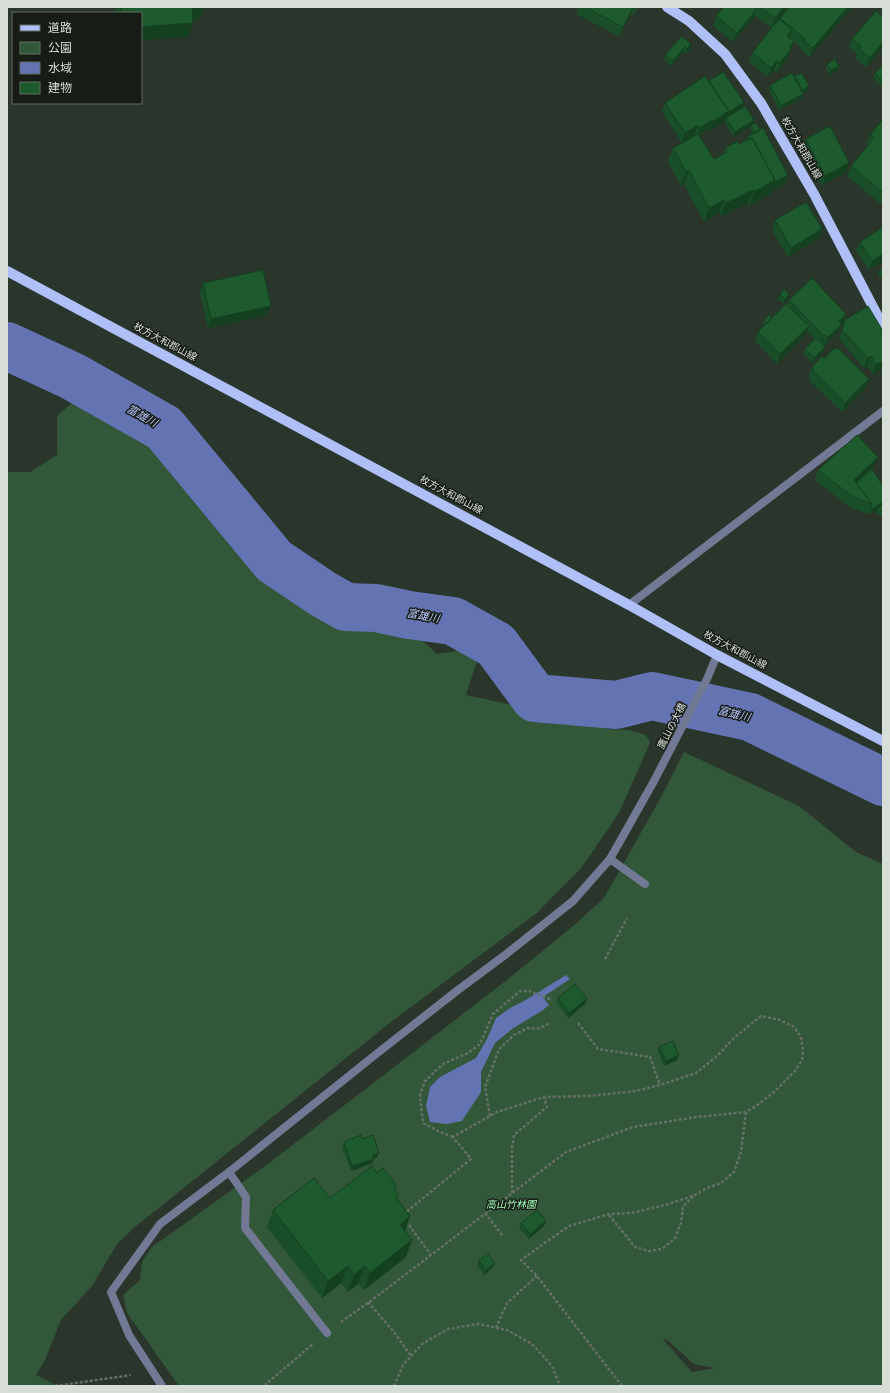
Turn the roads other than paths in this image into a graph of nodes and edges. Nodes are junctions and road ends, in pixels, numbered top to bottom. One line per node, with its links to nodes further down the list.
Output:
1 (667, 7): 3 (main road, 枚方大和郡山線)
2 (7, 271): 5 (main road, 枚方大和郡山線)
3 (883, 326)
4 (883, 411): 5 (street)
5 (629, 605): 6 (main road, 枚方大和郡山線)
6 (717, 655): 7 (main road, 枚方大和郡山線); 8 (street, 鷹山の大橋)
7 (883, 741)
8 (610, 859): 9 (street); 10 (street, 鷹山の大橋)
9 (645, 884)
10 (229, 1172): 11 (street); 12 (street, 鷹山の大橋)
11 (327, 1333)
12 (162, 1386)

